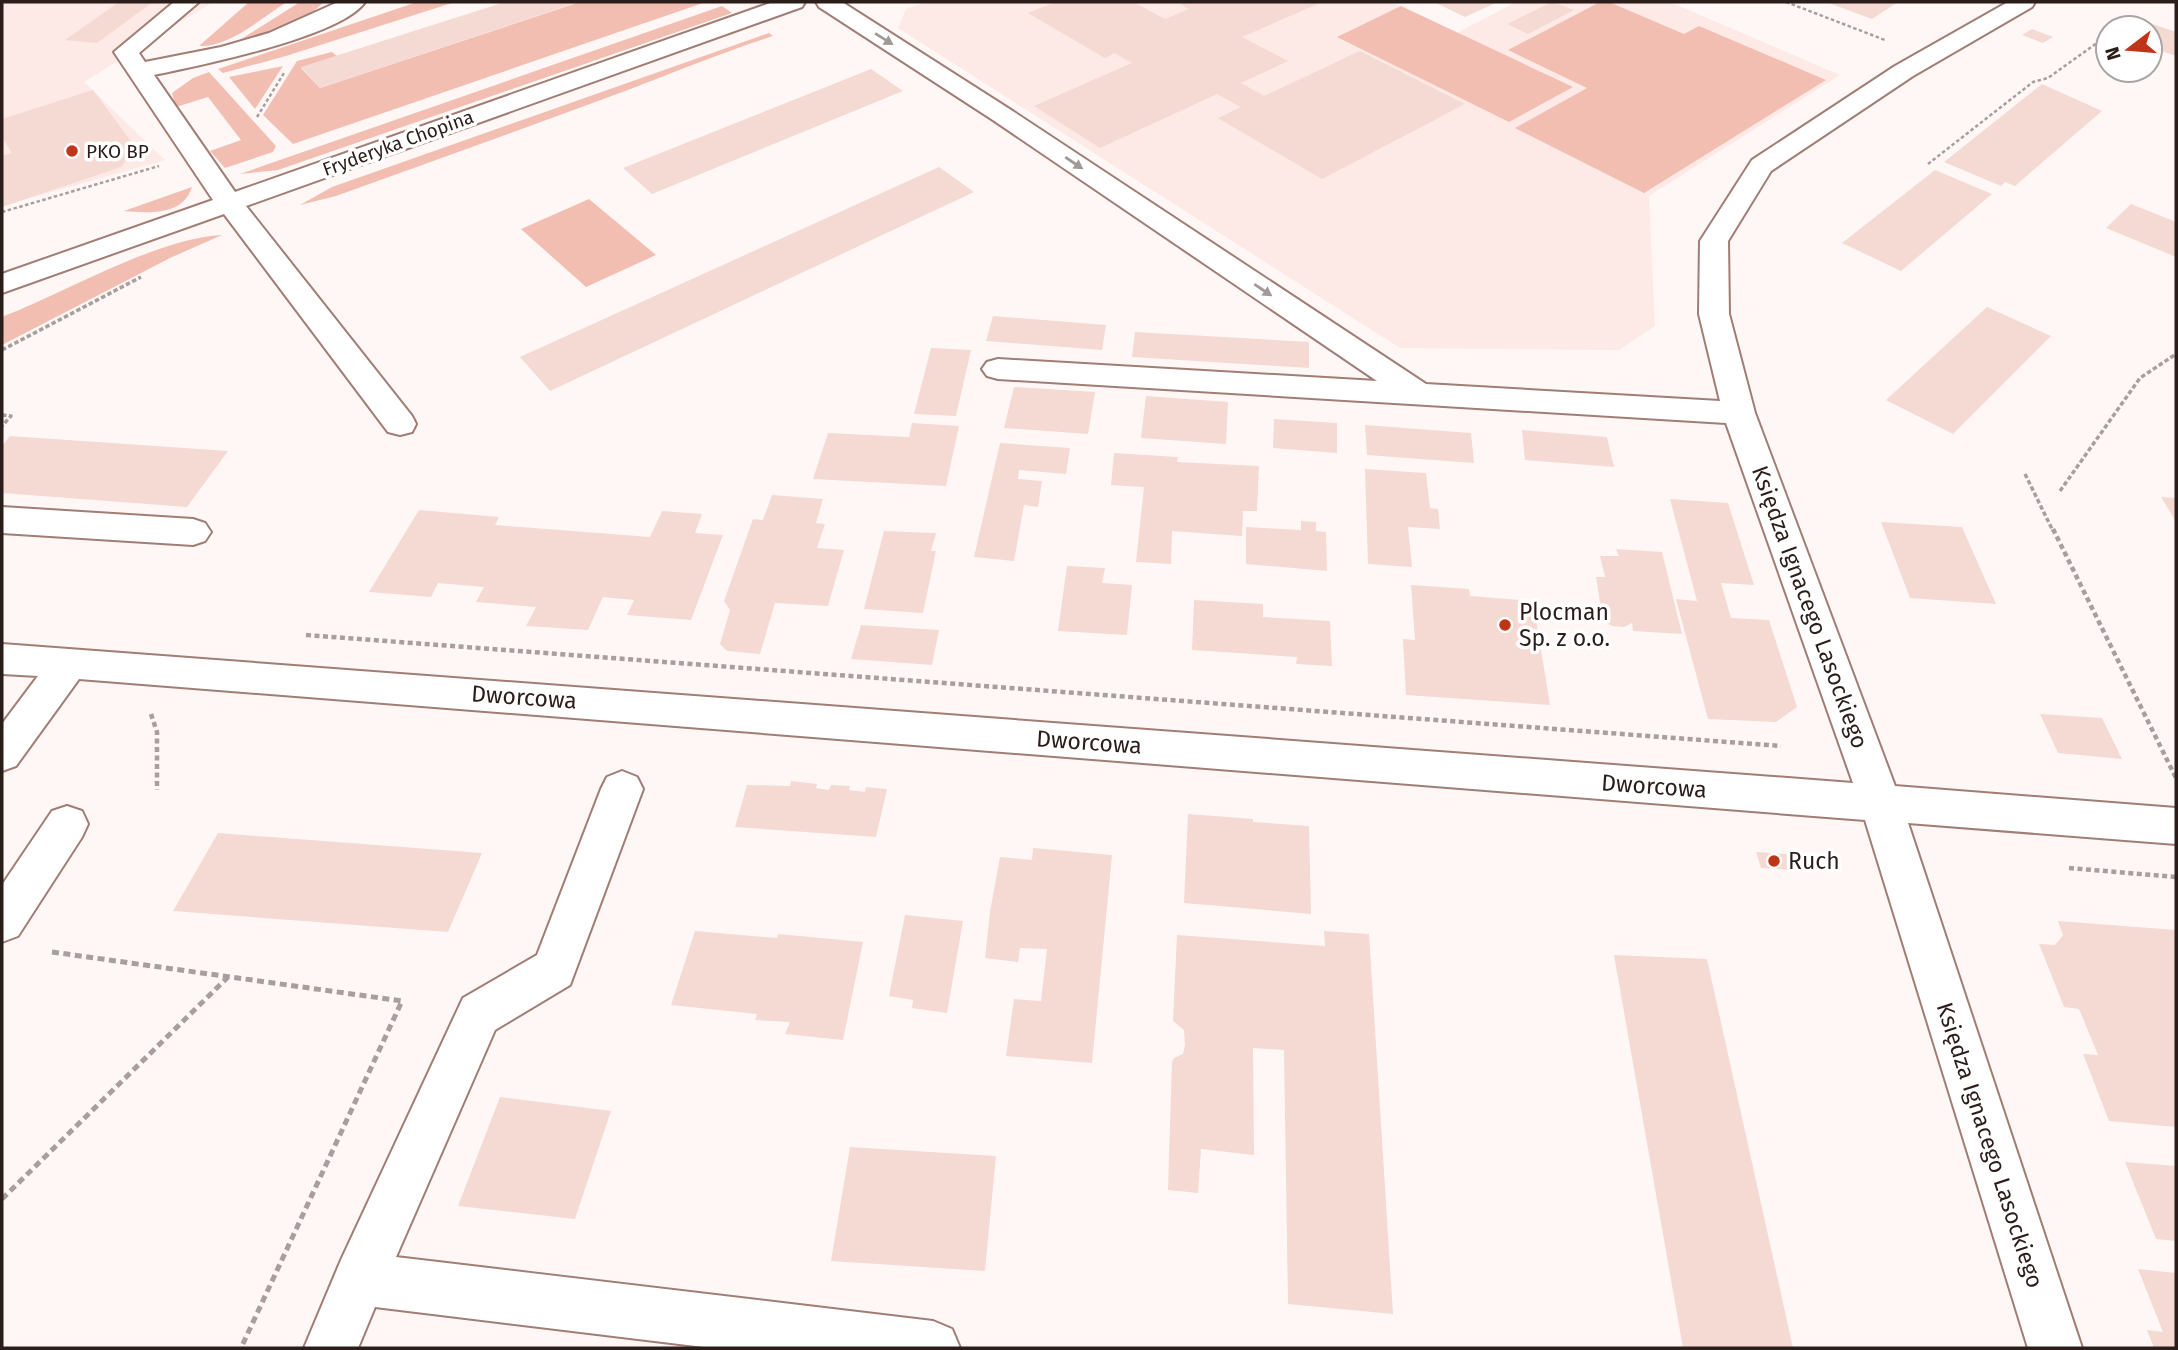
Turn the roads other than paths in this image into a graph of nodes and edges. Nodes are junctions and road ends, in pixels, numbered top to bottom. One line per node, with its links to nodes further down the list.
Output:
1 (188, 2): 6 (street)
2 (354, 2): 6 (street)
3 (794, 2): 7 (street, Fryderyka Chopina)
4 (827, 2): 12 (street, one-way to 12)
5 (2024, 2): 13 (street, Księdza Ignacego Lasockiego)
6 (139, 71): 7 (street)
7 (229, 203): 8 (street, Fryderyka Chopina); 14 (street)
8 (147, 232): 9 (street, Fryderyka Chopina); 10 (street)
9 (2, 284)
10 (2, 304)
11 (998, 369): 12 (street)
12 (1417, 393): 13 (street)
13 (1739, 413): 21 (street, Księdza Ignacego Lasockiego)
14 (400, 424)
15 (2, 520): 16 (street)
16 (193, 532)
17 (2, 659): 18 (street, Dworcowa)
18 (69, 664): 19 (street); 21 (street, Dworcowa)
19 (2, 754)
20 (622, 789): 25 (street)
21 (1881, 804): 23 (street, Dworcowa); 29 (street, Księdza Ignacego Lasockiego)
22 (67, 824): 24 (street)
23 (2176, 825)
24 (2, 922)
25 (360, 1279): 26 (street); 27 (street)
26 (871, 1344): 28 (street)
27 (331, 1348)
28 (933, 1348)
29 (2055, 1348)

